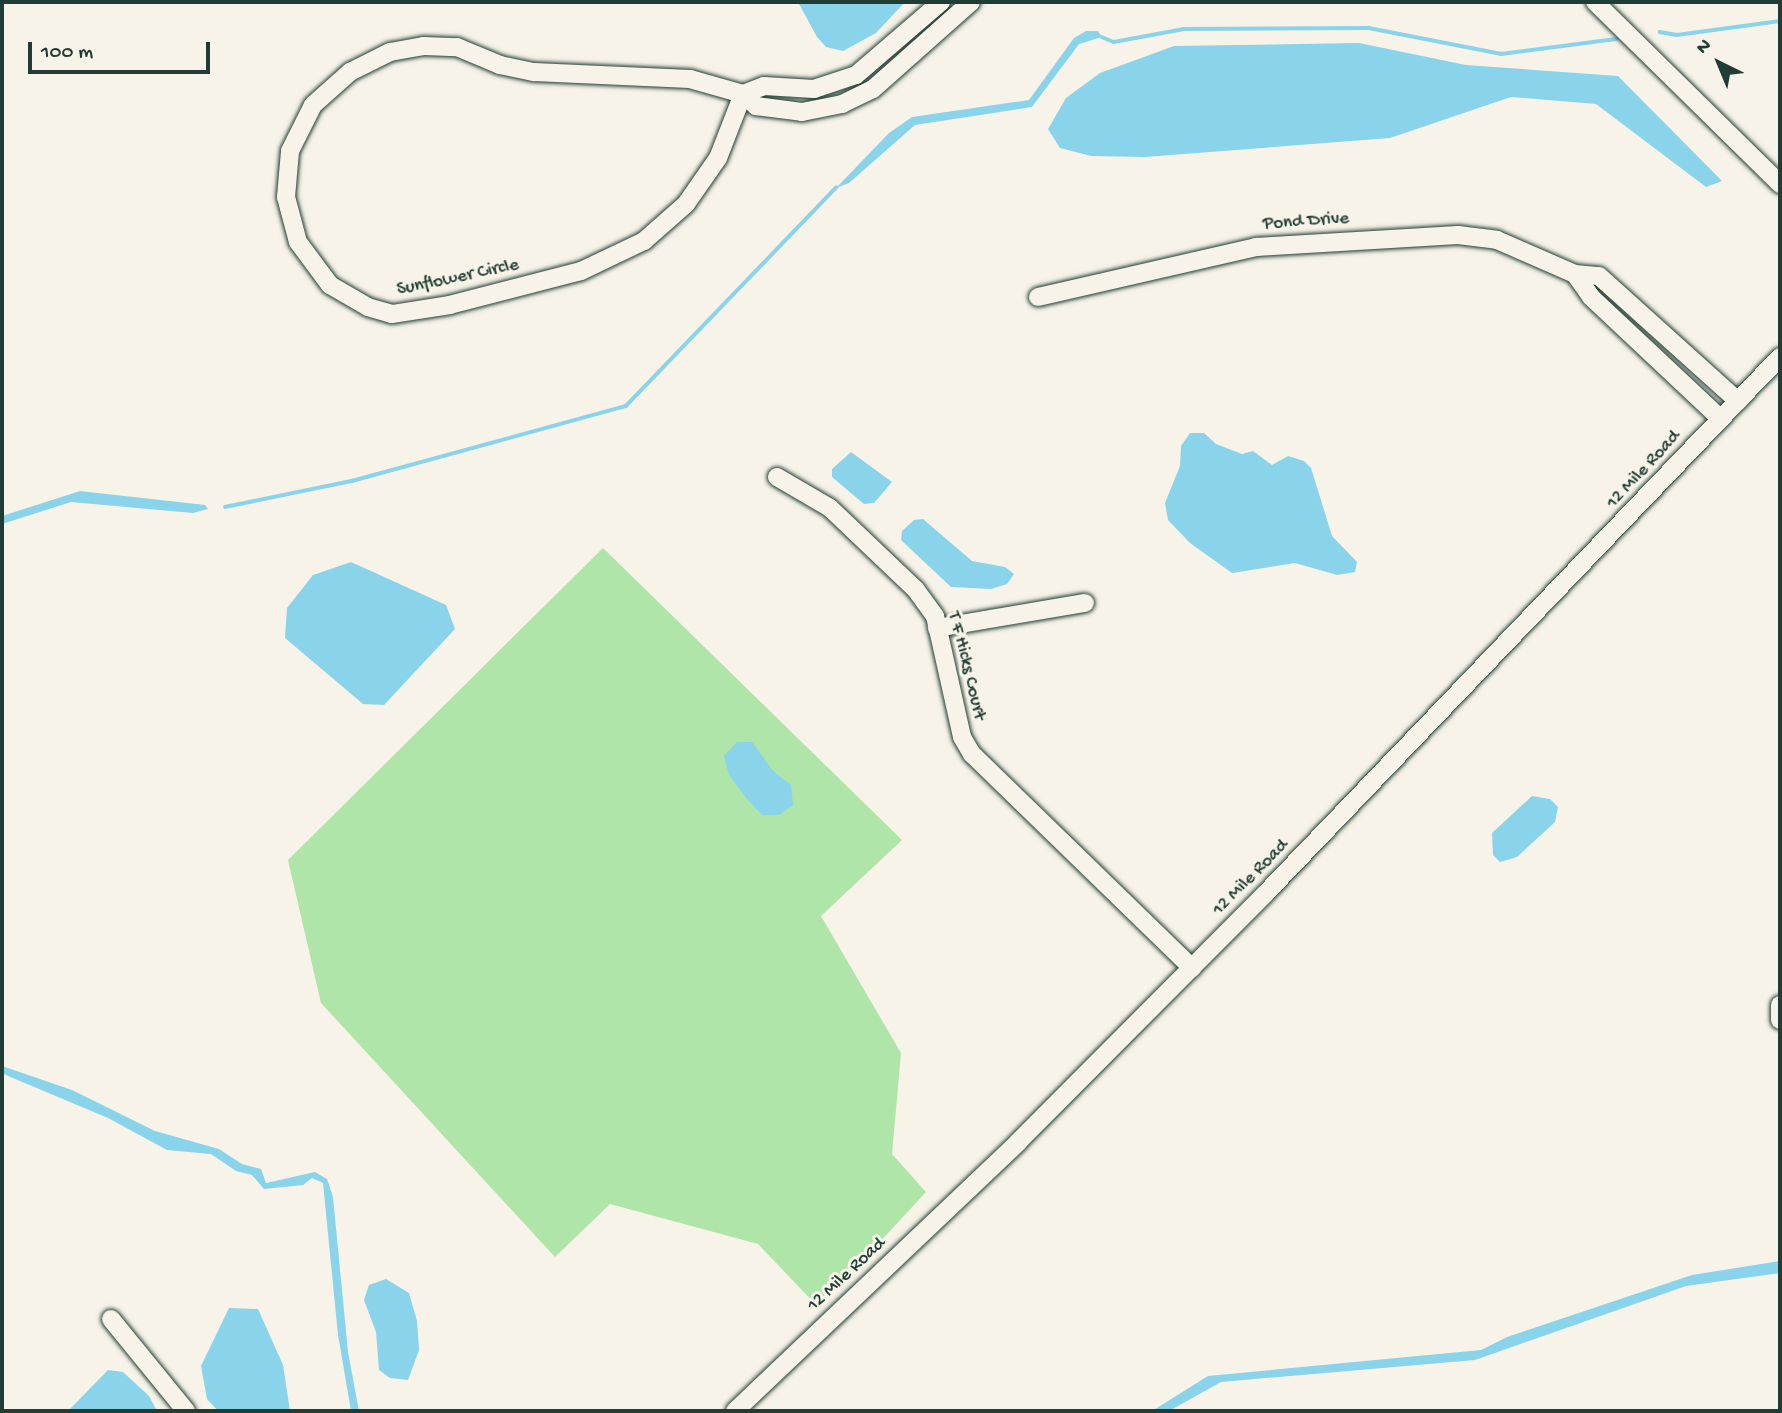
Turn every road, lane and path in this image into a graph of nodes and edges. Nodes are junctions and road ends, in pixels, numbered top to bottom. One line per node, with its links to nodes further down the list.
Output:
1 (941, 2): 4 (street)
2 (971, 2): 4 (street)
3 (1595, 2): 5 (street)
4 (743, 94): 4 (street, Sunflower Circle)
5 (1780, 184)
6 (1575, 274): 7 (street, Pond Drive); 8 (street, Pond Drive); 9 (street, Pond Drive)
7 (1038, 297)
8 (1671, 339): 9 (street); 11 (street, Pond Drive)
9 (1657, 355): 12 (street, Pond Drive)
10 (1780, 358): 11 (street, 12 Mile Road)
11 (1738, 401): 12 (street, 12 Mile Road)
12 (1721, 419): 16 (street, 12 Mile Road)
13 (778, 477): 15 (street, T F Hicks Court)
14 (1085, 603): 15 (street)
15 (937, 628): 16 (street, T F Hicks Court)
16 (1192, 968): 21 (street, 12 Mile Road)
17 (1780, 1005): 18 (street)
18 (1780, 1020)
19 (111, 1319): 20 (street)
20 (186, 1411)
21 (735, 1411)

